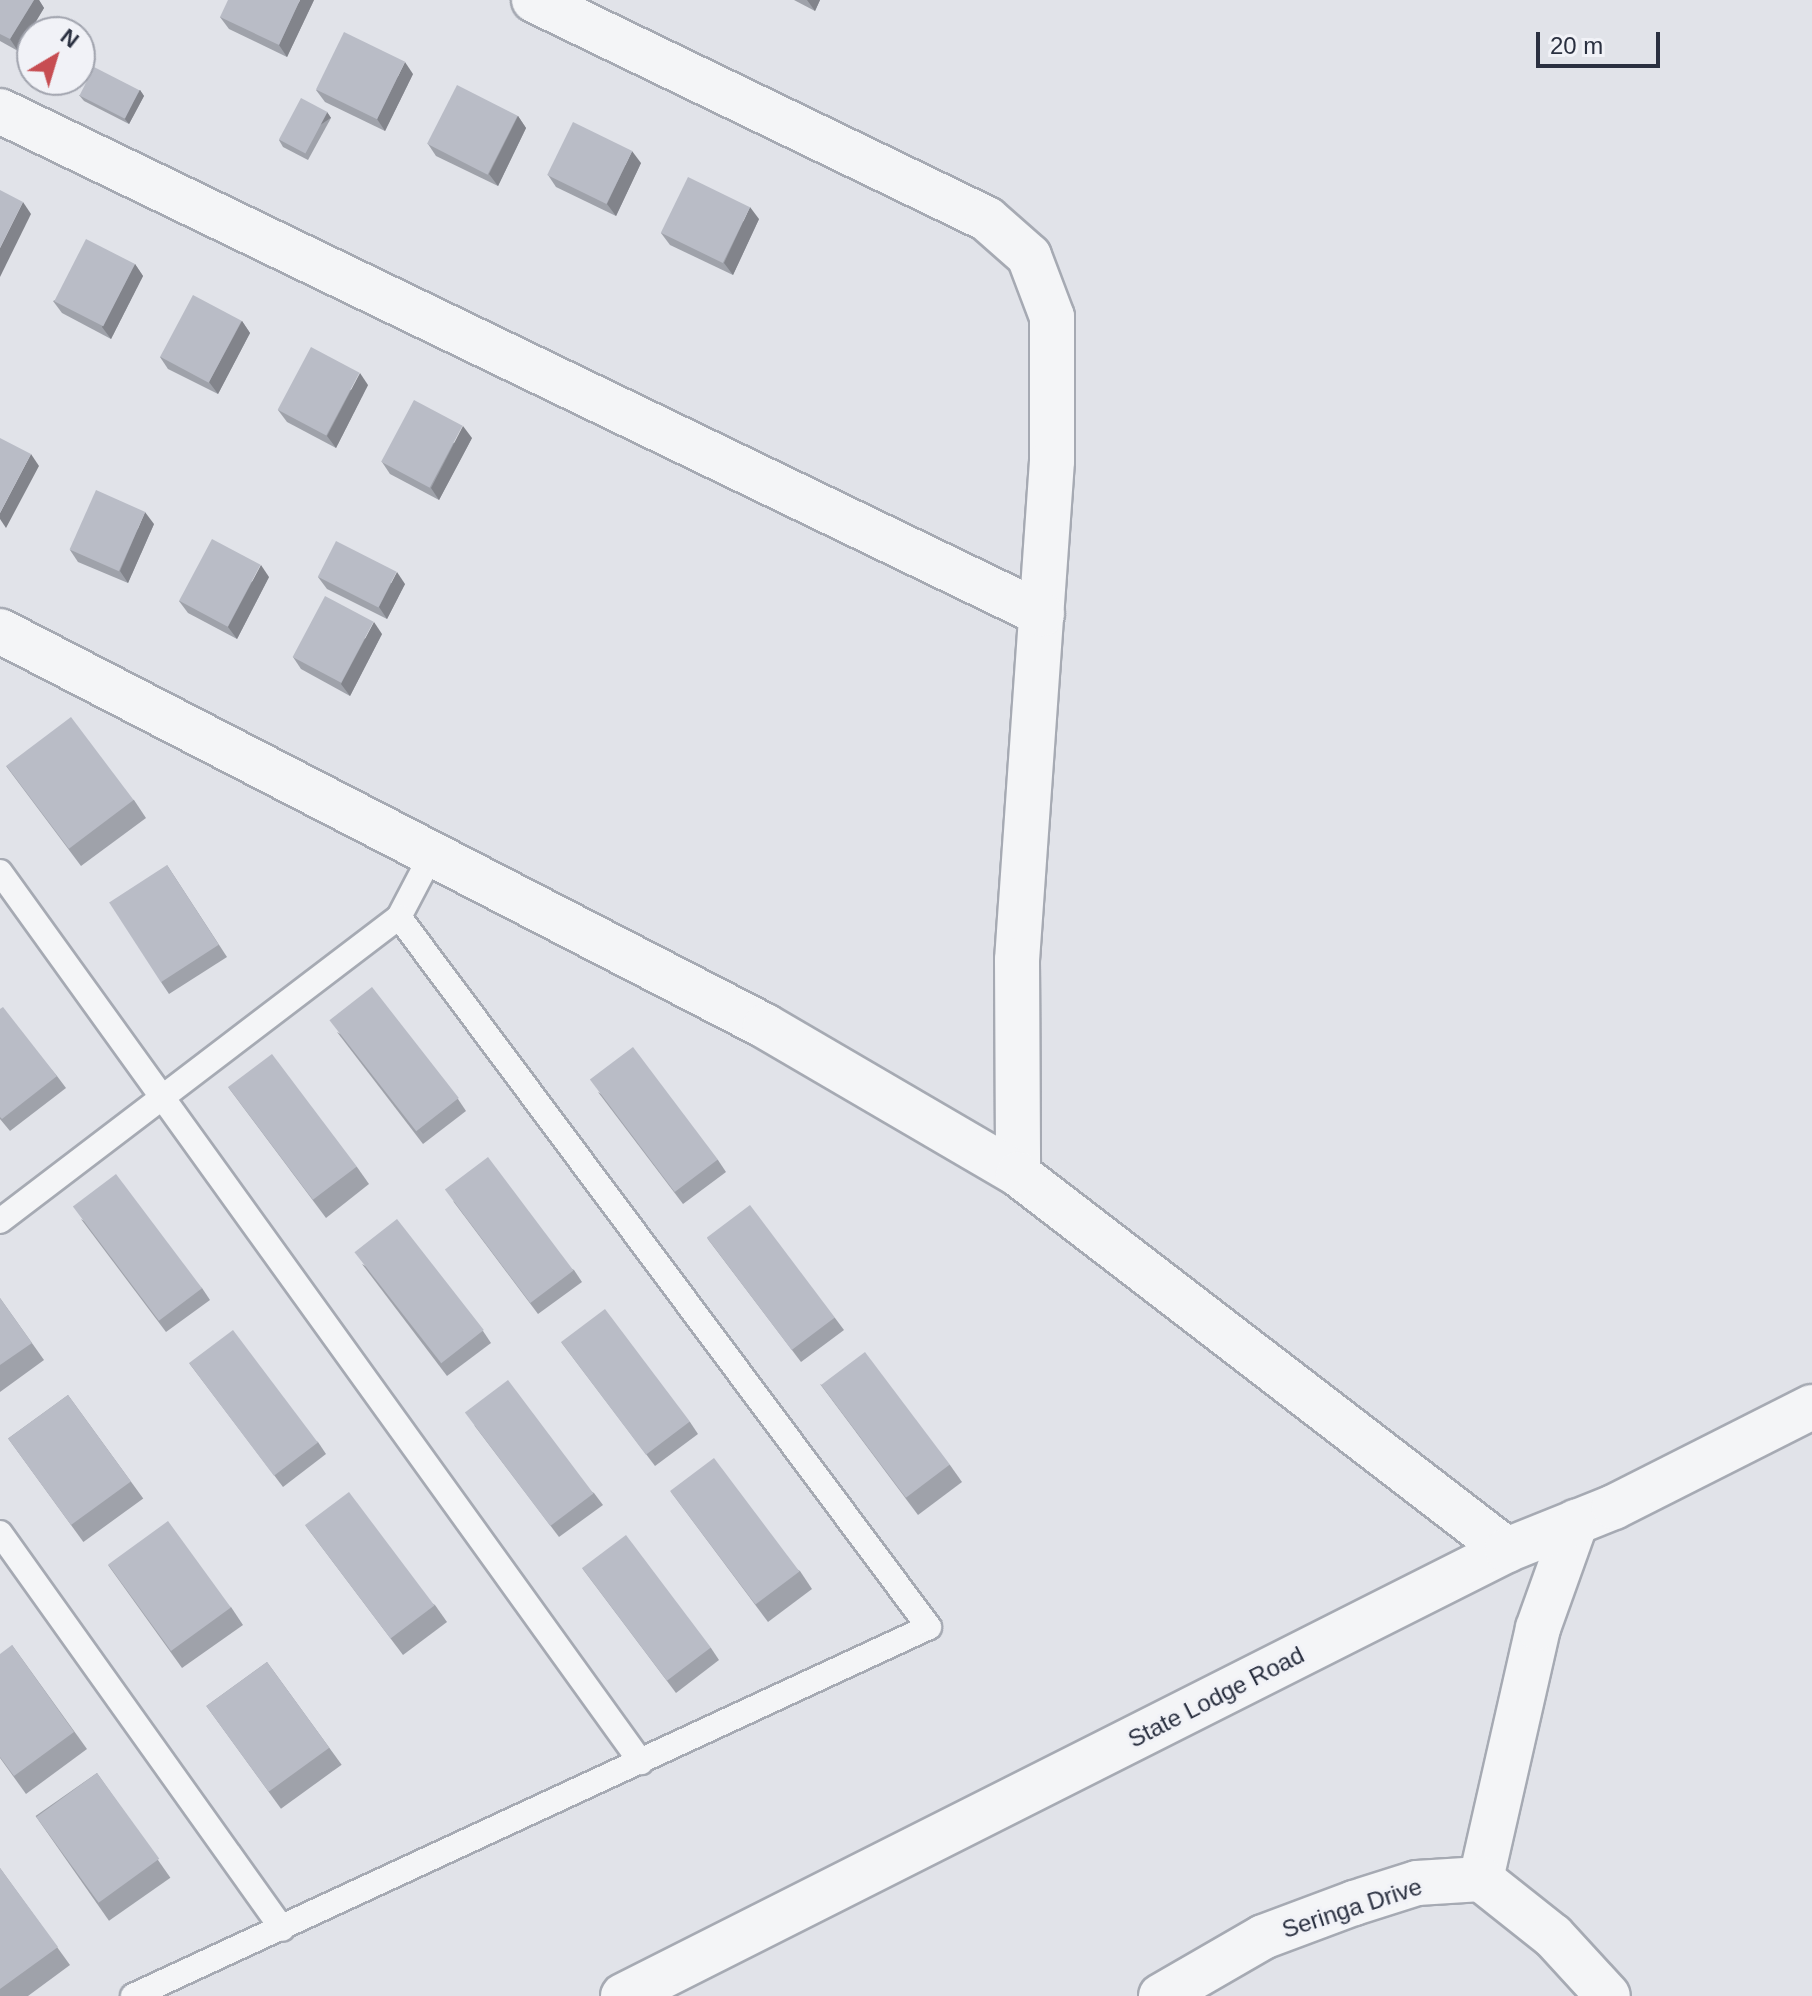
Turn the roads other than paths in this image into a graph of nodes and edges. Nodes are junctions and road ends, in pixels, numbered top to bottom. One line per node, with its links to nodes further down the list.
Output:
1 (534, 0): 3 (street)
2 (0, 111): 3 (street)
3 (1042, 614): 9 (street)
4 (0, 631): 5 (street)
5 (432, 854): 7 (lane); 9 (street)
6 (0, 872): 8 (lane)
7 (399, 917): 8 (lane); 15 (lane)
8 (161, 1100): 10 (lane); 15 (lane)
9 (1018, 1174): 14 (street)
10 (0, 1221)
11 (1812, 1407): 12 (street, State Lodge Road)
12 (1576, 1522): 14 (street, State Lodge Road); 16 (street)
13 (0, 1533): 17 (lane)
14 (1507, 1550): 19 (street, State Lodge Road)
15 (641, 1762): 17 (lane)
16 (1481, 1879): 20 (street, Seringa Drive); 21 (street)
17 (282, 1929): 18 (lane)
18 (133, 1996)
19 (623, 1996)
20 (1161, 1996)
21 (1608, 1996)

